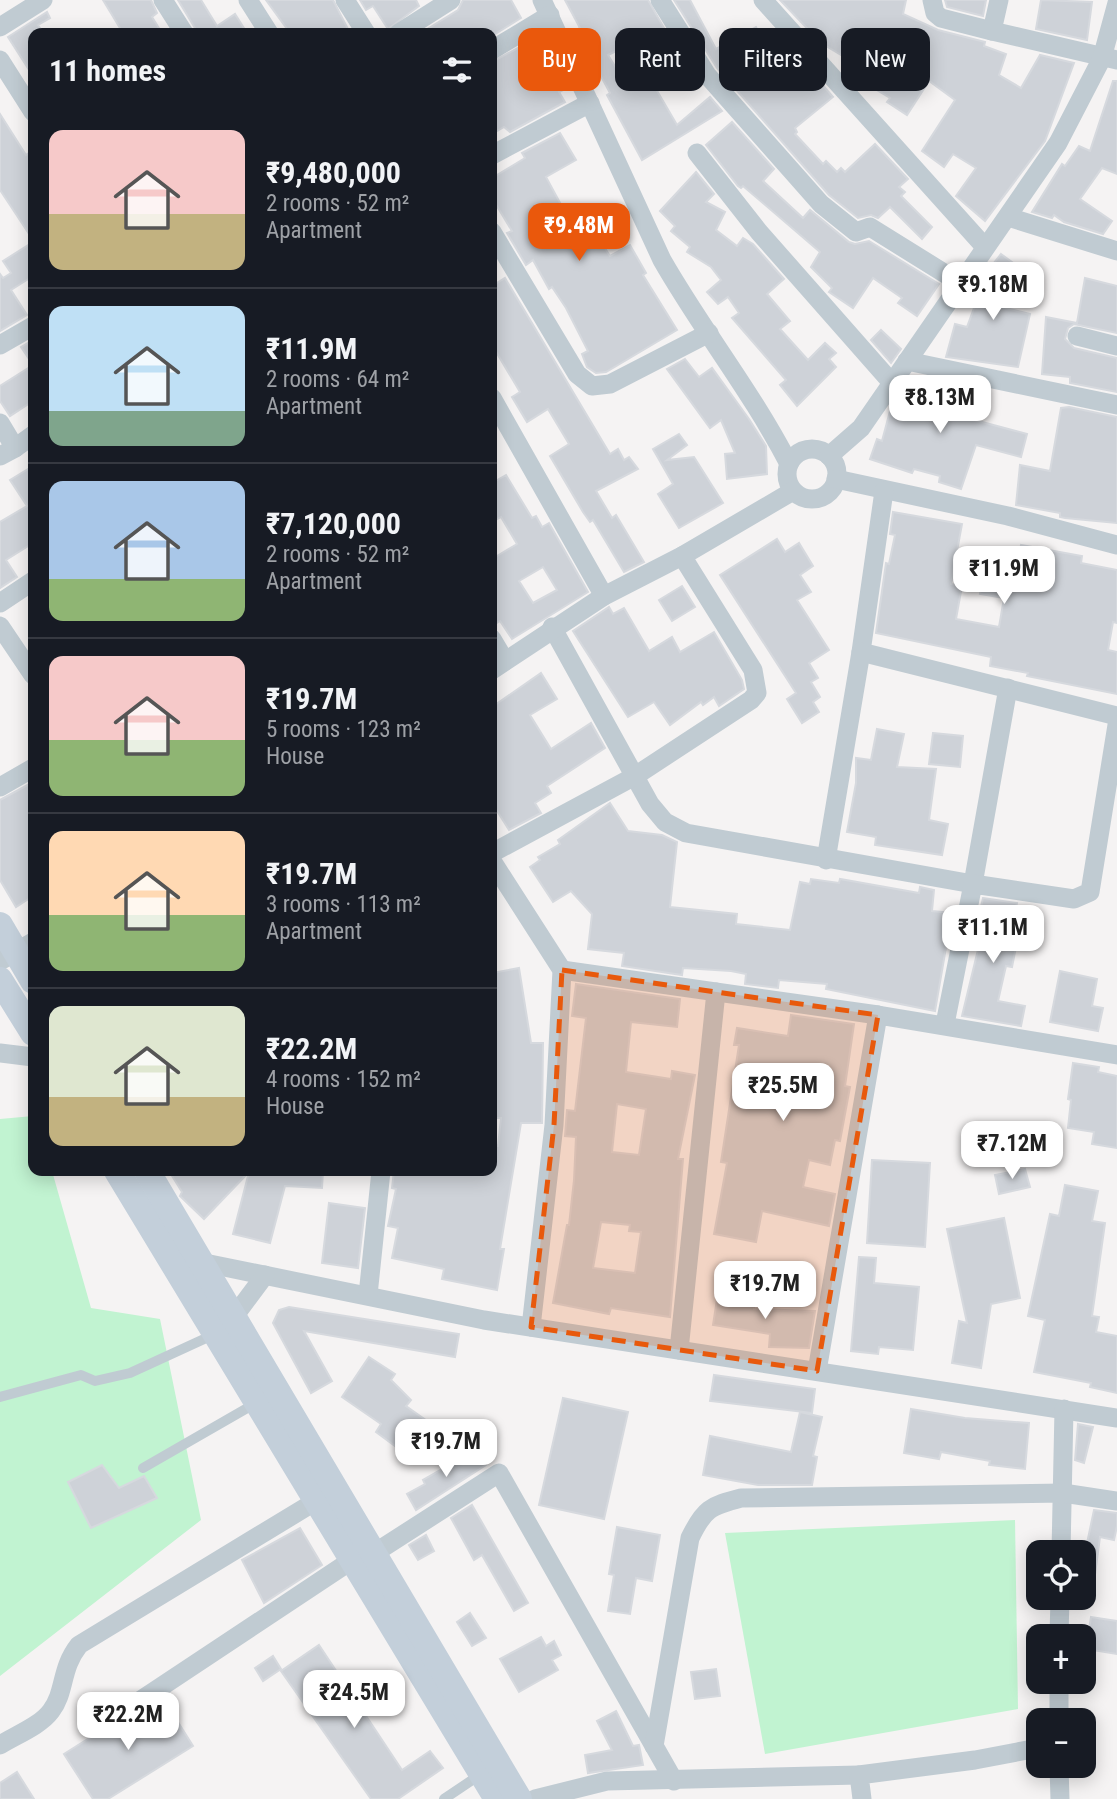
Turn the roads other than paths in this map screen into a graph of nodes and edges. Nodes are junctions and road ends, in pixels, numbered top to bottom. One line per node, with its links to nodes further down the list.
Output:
1 (43, 0): 13 (street)
2 (163, 0): 14 (street)
3 (248, 0): 15 (street)
4 (345, 0): 16 (street)
5 (451, 0): 11 (street)
6 (660, 0): 30 (street)
7 (763, 0): 28 (street)
8 (932, 0): 18 (street)
9 (999, 0): 18 (street)
10 (1117, 3): 20 (street)
11 (430, 6): 17 (street)
12 (546, 8): 19 (street); 22 (street)
13 (0, 27)
14 (181, 28)
15 (266, 28)
16 (363, 28)
17 (405, 28)
18 (992, 32): 20 (street)
19 (497, 46)
20 (1110, 59): 26 (street)
21 (0, 60): 23 (street)
22 (590, 103): 24 (street); 32 (street)
23 (28, 104)
24 (497, 152)
25 (696, 153): 37 (street)
26 (1008, 217): 28 (street); 29 (street)
27 (497, 240): 32 (street)
28 (984, 246): 30 (street)
29 (1117, 251)
30 (960, 283): 36 (street)
31 (28, 329): 34 (street)
32 (709, 333): 44 (street)
33 (1077, 337): 35 (street)
34 (0, 345)
35 (1117, 346)
36 (907, 361): 37 (street); 38 (street)
37 (892, 383): 43 (street)
38 (1117, 405)
39 (497, 407): 51 (street)
40 (0, 424): 42 (street)
41 (28, 438): 42 (street)
42 (7, 452)
43 (829, 456): 44 (street); 45 (street)
44 (789, 464): 46 (street)
45 (836, 479): 46 (street); 47 (street)
46 (793, 491): 49 (street)
47 (884, 491): 48 (street); 55 (street)
48 (1117, 545)
49 (682, 556): 51 (street); 62 (street)
50 (28, 584): 52 (street)
51 (604, 596): 54 (street)
52 (0, 603)
53 (0, 626): 57 (street)
54 (552, 628): 56 (street); 62 (street)
55 (861, 652): 58 (street); 65 (street)
56 (498, 666)
57 (28, 668)
58 (1008, 688): 59 (street); 67 (street)
59 (1117, 716)
60 (1117, 724): 67 (street)
61 (28, 771): 63 (street)
62 (635, 776): 64 (street); 65 (street)
63 (0, 787)
64 (497, 850)
65 (827, 860): 67 (street)
66 (497, 869): 70 (street)
67 (973, 884): 75 (street)
68 (0, 925): 69 (main road)
69 (16, 951): 71 (main road)
70 (562, 970): 73 (street); 87 (street)
71 (28, 972)
72 (0, 981): 76 (main road)
73 (716, 992): 74 (street); 88 (street)
74 (878, 1015): 75 (street); 89 (street)
75 (945, 1024): 78 (street)
76 (28, 1025)
77 (0, 1054): 79 (street)
78 (1117, 1055)
79 (28, 1057)
80 (120, 1176): 86 (main road)
81 (150, 1176): 83 (main road)
82 (380, 1176): 85 (street)
83 (200, 1262): 84 (street); 86 (main road)
84 (265, 1275): 85 (street); 86 (street)
85 (368, 1295): 87 (street)
86 (224, 1326): 90 (lane); 91 (main road); 99 (main road)
87 (531, 1327): 88 (street)
88 (679, 1350): 89 (street)
89 (817, 1371): 92 (street)
90 (0, 1397)
91 (257, 1403): 94 (lane); 96 (main road)
92 (1064, 1409): 93 (street); 95 (street)
93 (1117, 1418)
94 (144, 1468)
95 (1063, 1493): 97 (street); 98 (street); 102 (street)
96 (316, 1500): 99 (main road); 101 (street)
97 (1117, 1501)
98 (1061, 1540)
99 (363, 1557): 100 (street); 102 (street); 104 (main road); 110 (main road)
100 (120, 1714)
101 (0, 1745)
102 (654, 1746): 107 (street)
103 (1026, 1750): 105 (street)
104 (481, 1774): 108 (lane); 109 (main road)
105 (859, 1775): 107 (street); 112 (street)
106 (1059, 1778): 113 (street)
107 (674, 1781): 111 (street)
108 (444, 1799)
109 (497, 1799)
110 (519, 1799)
111 (535, 1799)
112 (862, 1799)
113 (1060, 1799)

